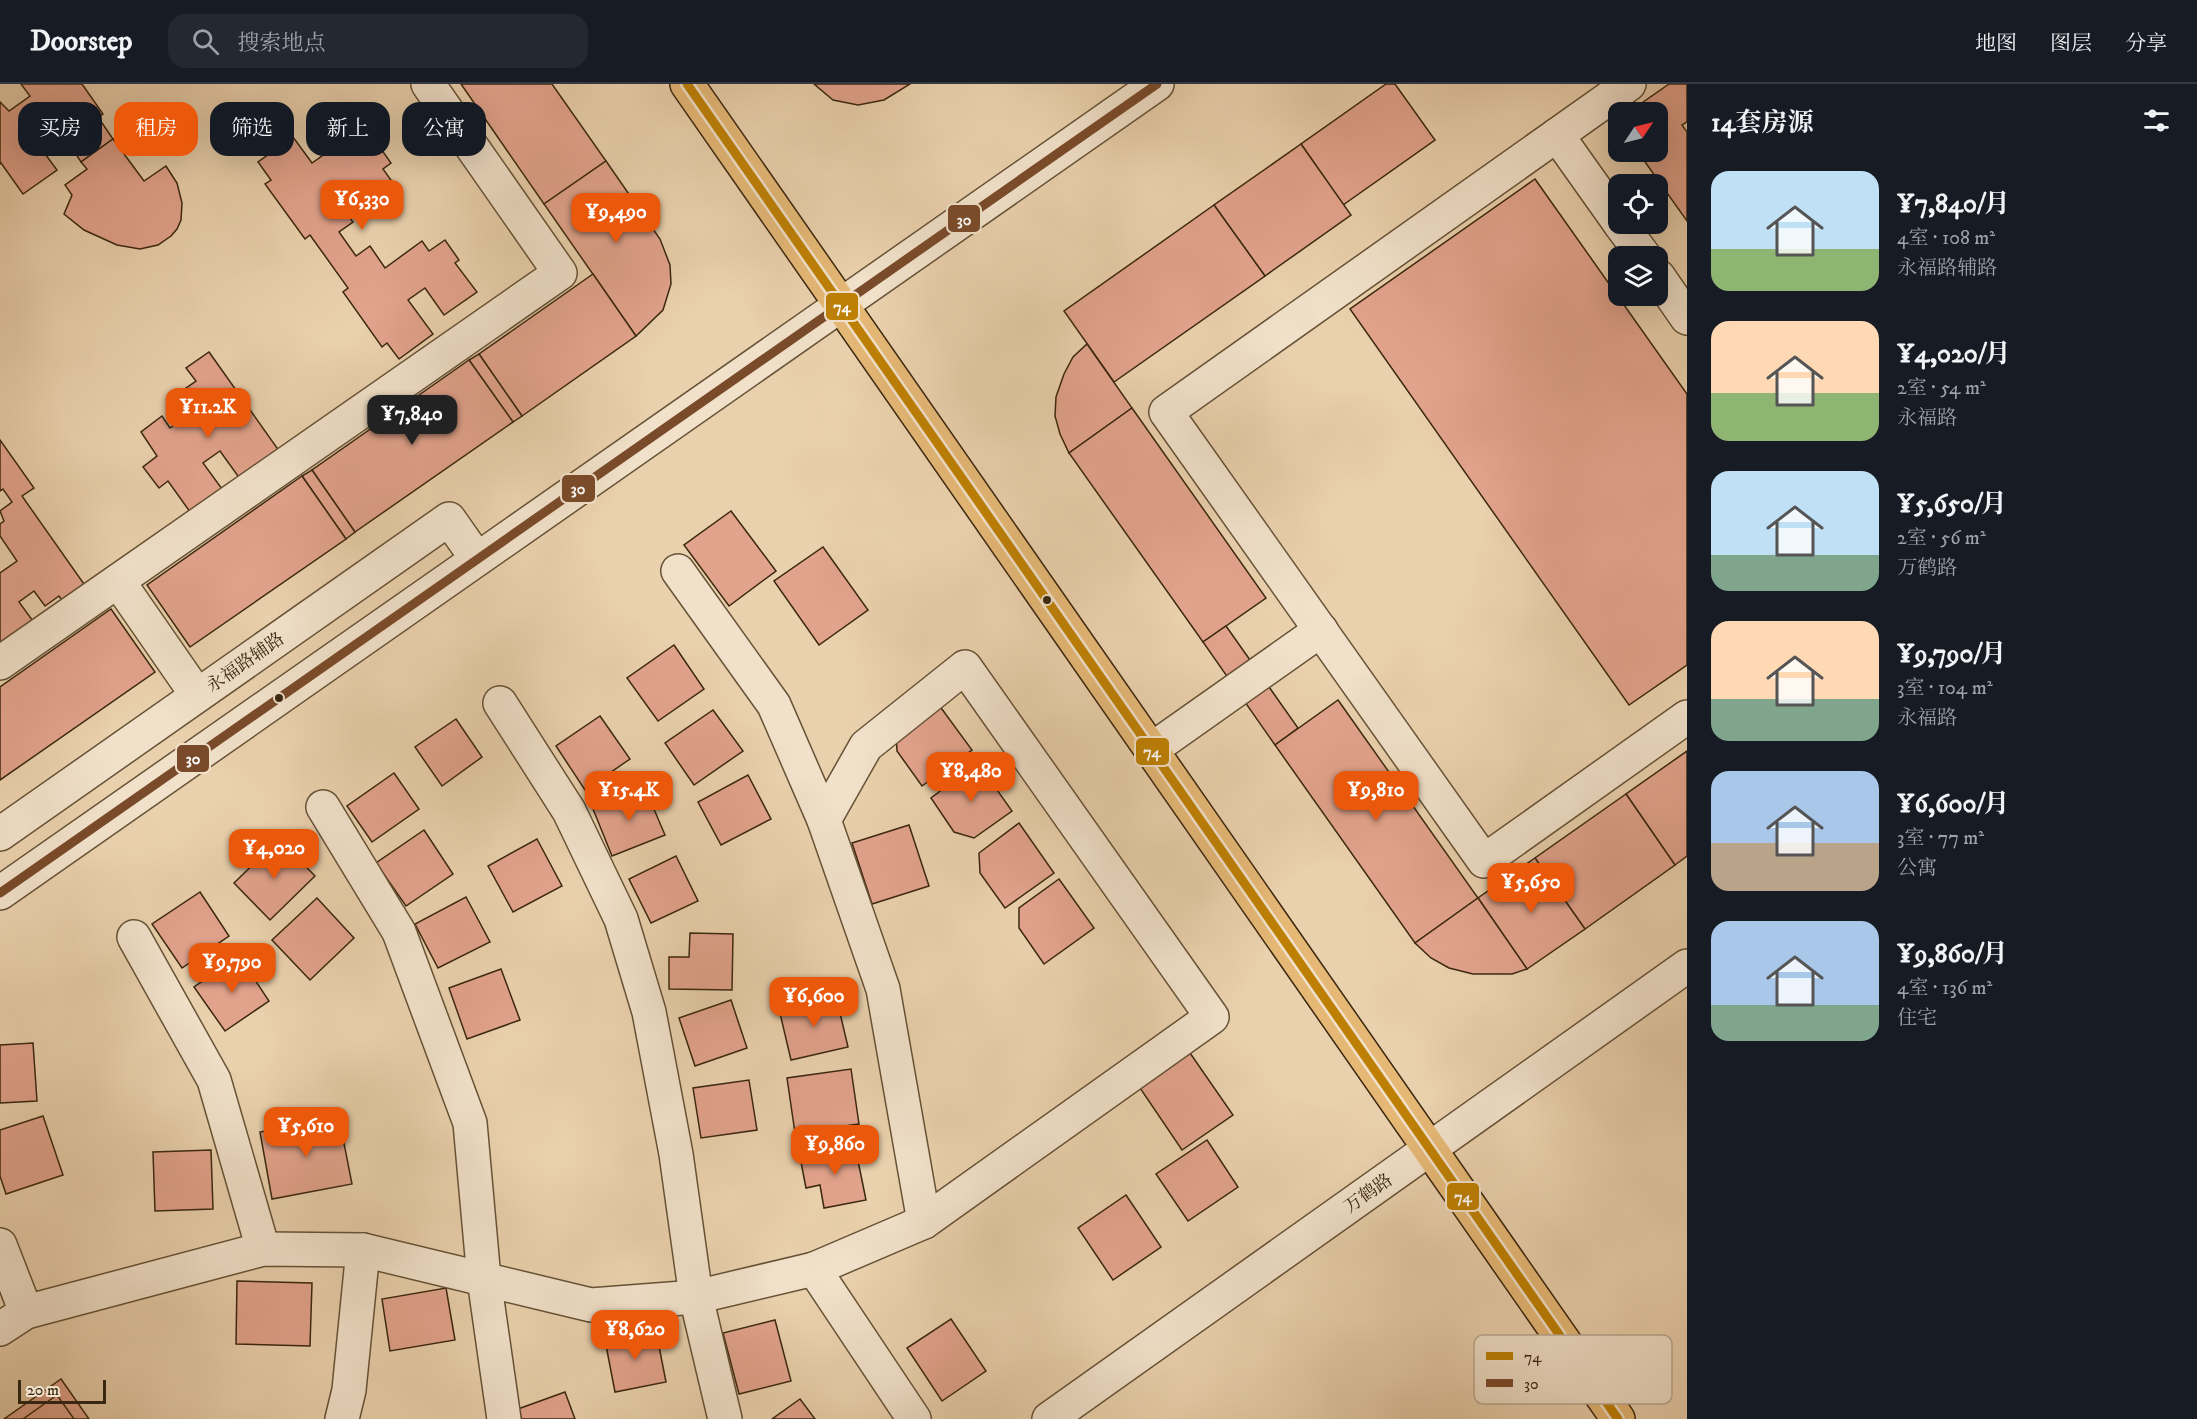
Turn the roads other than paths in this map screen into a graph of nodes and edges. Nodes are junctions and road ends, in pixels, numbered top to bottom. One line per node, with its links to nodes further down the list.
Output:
1 (428, 84): 12 (street)
2 (687, 84): 8 (main road)
3 (1157, 84): 8 (street)
4 (1629, 84): 5 (street)
5 (1557, 135): 6 (street); 13 (street)
6 (1608, 207)
7 (1668, 290): 9 (street)
8 (842, 305): 10 (street); 18 (main road)
9 (1687, 318)
10 (477, 559): 15 (street, 永福路辅路); 22 (street)
11 (678, 571): 20 (street)
12 (118, 580): 14 (street); 15 (street)
13 (1321, 630): 17 (street); 18 (street)
14 (0, 663)
15 (197, 695): 21 (street, 永福路辅路)
16 (500, 703): 32 (street)
17 (1687, 717)
18 (1151, 750): 25 (main road)
19 (323, 807): 31 (street)
20 (824, 820): 26 (street); 26 (street)
21 (0, 834)
22 (0, 893)
23 (134, 937): 28 (street)
24 (1687, 966): 25 (street, 万鹤路)
25 (1430, 1149): 34 (main road); 40 (street, 万鹤路)
26 (924, 1221): 30 (street)
27 (0, 1245): 33 (street)
28 (263, 1249): 29 (street); 33 (street)
29 (363, 1250): 31 (street); 36 (street)
30 (814, 1269): 32 (street); 39 (street)
31 (484, 1279): 32 (street); 37 (street)
32 (696, 1297): 38 (street)
33 (13, 1320)
34 (1560, 1335)
35 (1608, 1404): 41 (main road)
36 (342, 1419)
37 (504, 1419)
38 (725, 1419)
39 (914, 1419)
40 (1049, 1419)
41 (1618, 1419)

